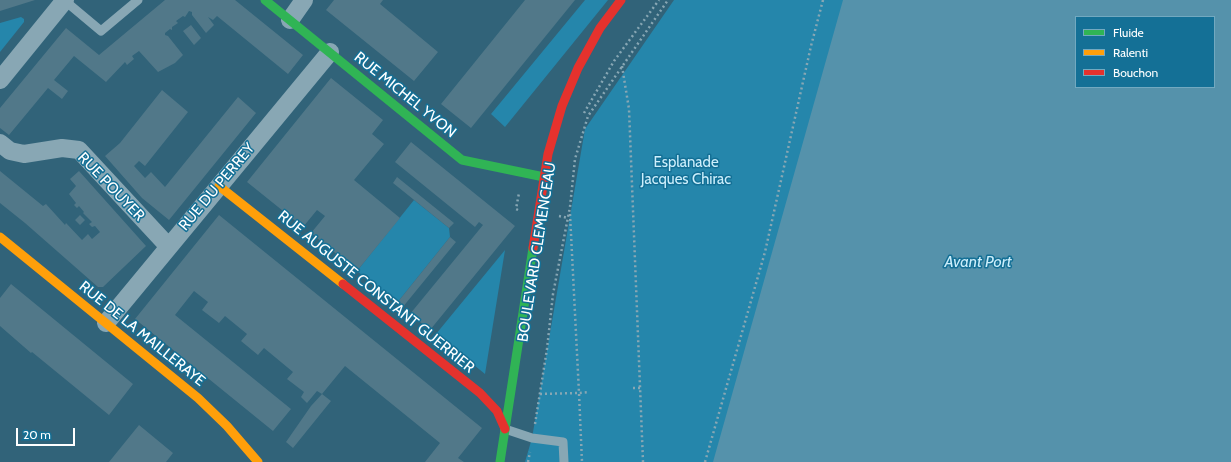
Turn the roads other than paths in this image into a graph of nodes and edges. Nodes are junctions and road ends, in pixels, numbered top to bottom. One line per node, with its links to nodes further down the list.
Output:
1 (64, 0): 2 (lane); 8 (street)
2 (138, 0)
3 (265, 0): 6 (street, RUE MICHEL YVON)
4 (304, 0): 6 (street)
5 (621, 0): 10 (street, BOULEVARD CLEMENCEAU)
6 (290, 20): 7 (street, RUE MICHEL YVON)
7 (330, 52): 10 (street, RUE MICHEL YVON); 11 (street, RUE DU PERREY)
8 (0, 80)
9 (0, 143): 13 (street, RUE POUYER)
10 (544, 177): 15 (street, BOULEVARD CLEMENCEAU)
11 (219, 186): 13 (street, RUE DU PERREY); 15 (street, RUE AUGUSTE CONSTANT GUERRIER)
12 (0, 237): 14 (street, RUE DE LA MAILLERAYE)
13 (168, 246): 14 (street, RUE DU PERREY)
14 (106, 323): 16 (street, RUE DE LA MAILLERAYE)
15 (505, 430): 17 (street, BOULEVARD CLEMENCEAU); 18 (lane)
16 (258, 462)
17 (500, 462)
18 (564, 462)

